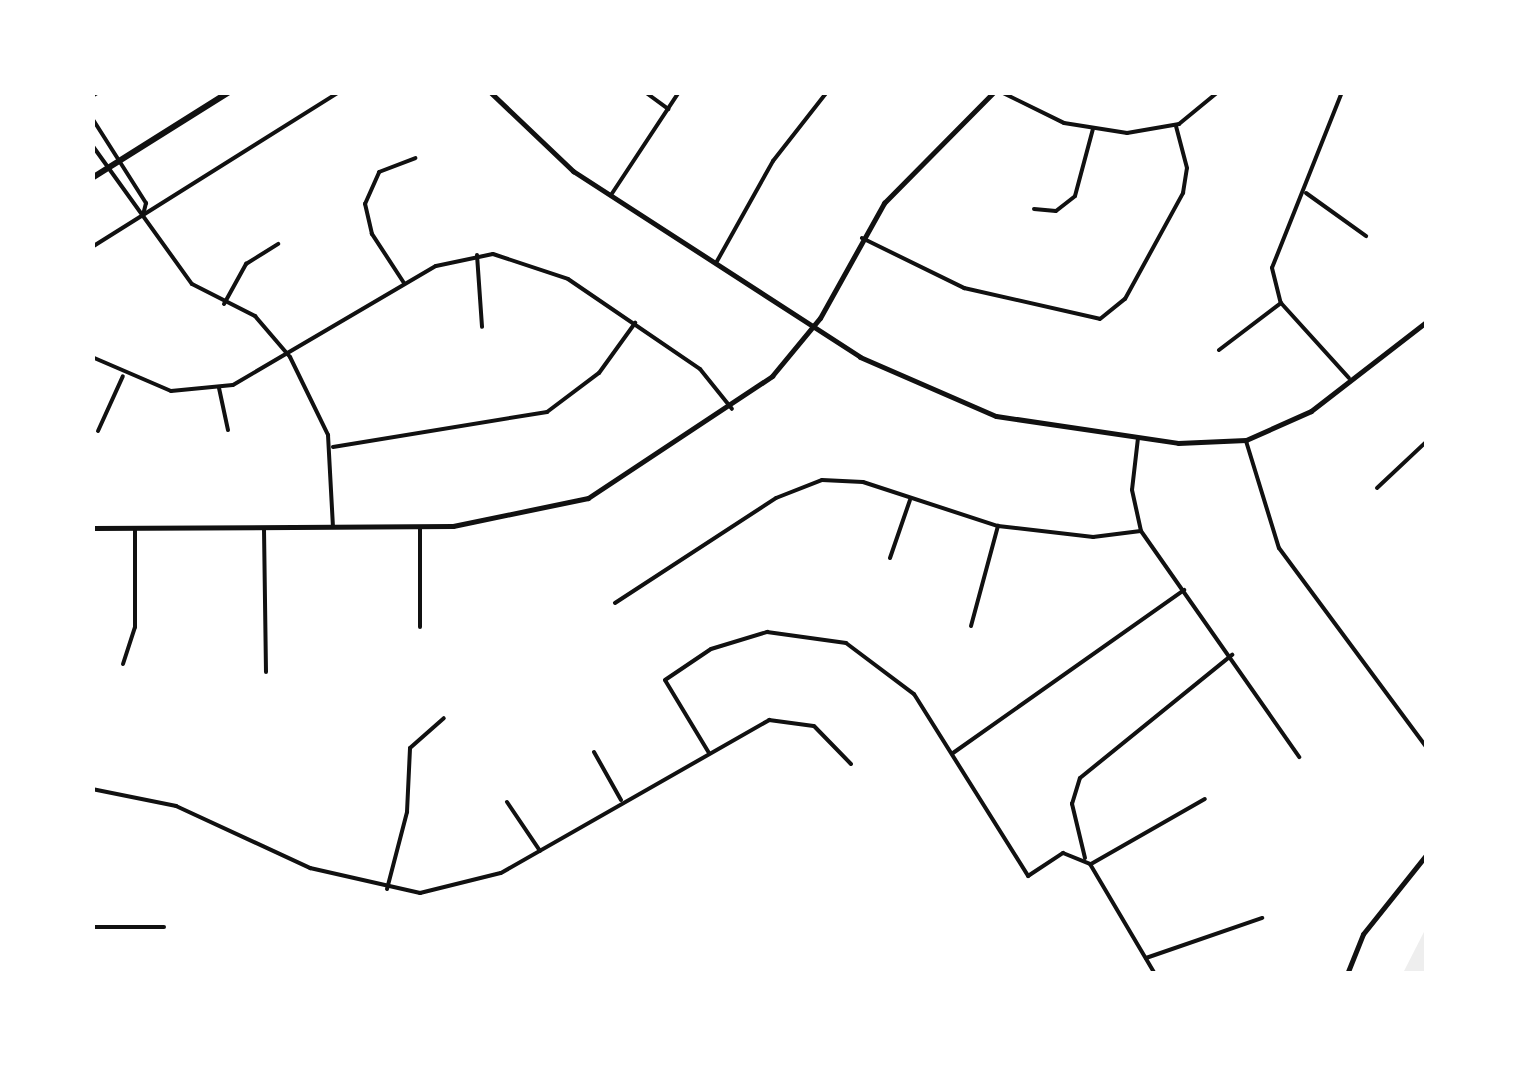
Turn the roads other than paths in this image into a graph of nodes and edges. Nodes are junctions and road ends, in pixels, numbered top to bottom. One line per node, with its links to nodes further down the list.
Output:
1 (98, 92): 11 (street)
2 (229, 92): 18 (main road)
3 (338, 92): 24 (street)
4 (490, 92): 22 (street)
5 (645, 92): 12 (street)
6 (679, 92): 12 (street)
7 (827, 92): 30 (street)
8 (998, 92): 15 (street); 26 (street)
9 (1218, 92): 14 (street)
10 (1342, 92): 21 (street)
11 (92, 96)
12 (668, 109): 22 (street)
13 (92, 118): 18 (street)
14 (1176, 126): 15 (street); 26 (street)
15 (1093, 130): 23 (street)
16 (92, 145): 19 (street)
17 (414, 158): 31 (street)
18 (120, 160): 19 (main road); 24 (street)
19 (107, 169): 20 (main road); 24 (street)
20 (92, 178)
21 (1306, 193): 25 (street); 32 (street)
22 (611, 195): 30 (street)
23 (1034, 208)
24 (142, 215): 28 (street); 33 (street)
25 (1366, 236)
26 (862, 238): 36 (street)
27 (278, 244): 33 (street)
28 (92, 247)
29 (477, 254): 31 (street); 35 (street); 37 (street)
30 (716, 263): 36 (street)
31 (404, 283): 40 (street)
32 (1281, 303): 38 (street); 42 (street)
33 (224, 304): 40 (street)
34 (1426, 322): 42 (street)
35 (635, 323): 44 (street); 50 (street)
36 (814, 326): 44 (street); 47 (street)
37 (482, 328)
38 (1220, 350)
39 (92, 356): 41 (street)
40 (290, 356): 43 (street); 50 (street)
41 (123, 376): 43 (street); 46 (street)
42 (1349, 378): 48 (street)
43 (219, 388): 45 (street)
44 (732, 409): 55 (street)
45 (228, 430)
46 (98, 431)
47 (1138, 438): 48 (street); 59 (street)
48 (1246, 440): 69 (street)
49 (1426, 442): 51 (street)
50 (330, 447): 54 (street)
51 (1377, 488)
52 (910, 500): 53 (street); 60 (street); 62 (street)
53 (998, 526): 59 (street); 63 (street)
54 (333, 527): 55 (street); 58 (street)
55 (420, 527): 64 (street)
56 (92, 528): 57 (street)
57 (134, 528): 58 (street); 66 (street)
58 (264, 529): 67 (street)
59 (1141, 531): 61 (street)
60 (890, 558)
61 (1184, 590): 65 (street); 72 (street)
62 (614, 603)
63 (972, 626)
64 (420, 628)
65 (1232, 655): 73 (street); 81 (street)
66 (123, 664)
67 (266, 672)
68 (444, 718): 82 (street)
69 (1426, 747)
70 (594, 752): 78 (street)
71 (709, 753): 72 (street); 74 (street); 78 (street)
72 (953, 753): 81 (street)
73 (1299, 757)
74 (851, 764)
75 (92, 789): 82 (street)
76 (1205, 800): 81 (street)
77 (508, 802): 79 (street)
78 (622, 802): 79 (street)
79 (540, 851): 82 (street)
80 (1426, 855): 90 (street)
81 (1090, 864): 86 (street)
82 (386, 890)
83 (1262, 918): 86 (street)
84 (92, 926): 85 (street)
85 (164, 927)
86 (1146, 958): 89 (street)
87 (627, 974): 88 (main road)
88 (727, 974)
89 (1155, 974)
90 (1347, 974)

